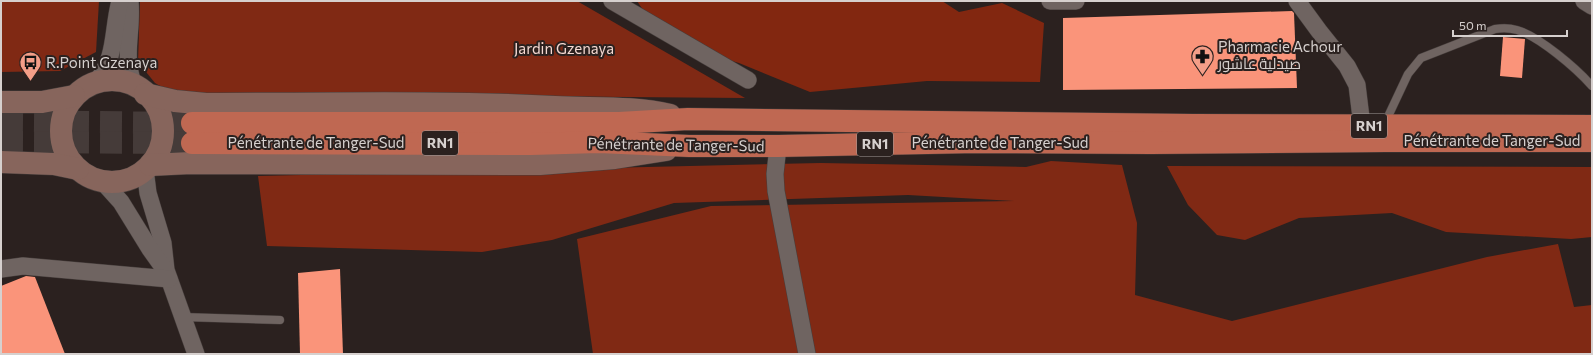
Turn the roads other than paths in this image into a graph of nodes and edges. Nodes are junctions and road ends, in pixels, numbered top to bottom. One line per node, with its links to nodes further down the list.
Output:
1 (120, 1): 10 (street)
2 (130, 1): 12 (street)
3 (612, 1): 9 (street)
4 (1050, 1): 5 (street)
5 (1076, 1)
6 (1297, 1): 17 (street)
7 (1584, 1): 8 (street)
8 (1592, 6)
9 (748, 80)
10 (96, 82): 12 (street); 13 (street)
11 (1592, 86): 16 (lane)
12 (140, 90): 15 (street); 25 (street)
13 (74, 96): 14 (street); 26 (street)
14 (1, 102)
15 (688, 119): 19 (highway, Pénétrante de Tanger-Sud / RN1); 22 (highway, Pénétrante de Tanger-Sud / RN1)
16 (1383, 125): 17 (highway, Pénétrante de Tanger-Sud / RN1); 18 (highway, Pénétrante de Tanger-Sud / RN1)
17 (1362, 126): 20 (highway, Pénétrante de Tanger-Sud / RN1)
18 (1592, 126)
19 (1058, 133): 20 (highway, Pénétrante de Tanger-Sud / RN1); 23 (highway, Pénétrante de Tanger-Sud / RN1)
20 (1149, 134): 21 (highway, Pénétrante de Tanger-Sud / RN1)
21 (1592, 141)
22 (689, 146): 23 (highway, Pénétrante de Tanger-Sud / RN1); 25 (street)
23 (778, 146): 33 (street)
24 (1, 162): 26 (street)
25 (147, 167): 27 (street); 29 (street)
26 (78, 169): 27 (street)
27 (102, 181): 29 (street)
28 (1, 269): 29 (street)
29 (167, 275): 30 (street)
30 (182, 317): 31 (lane); 32 (street)
31 (280, 320)
32 (196, 354)
33 (807, 354)

